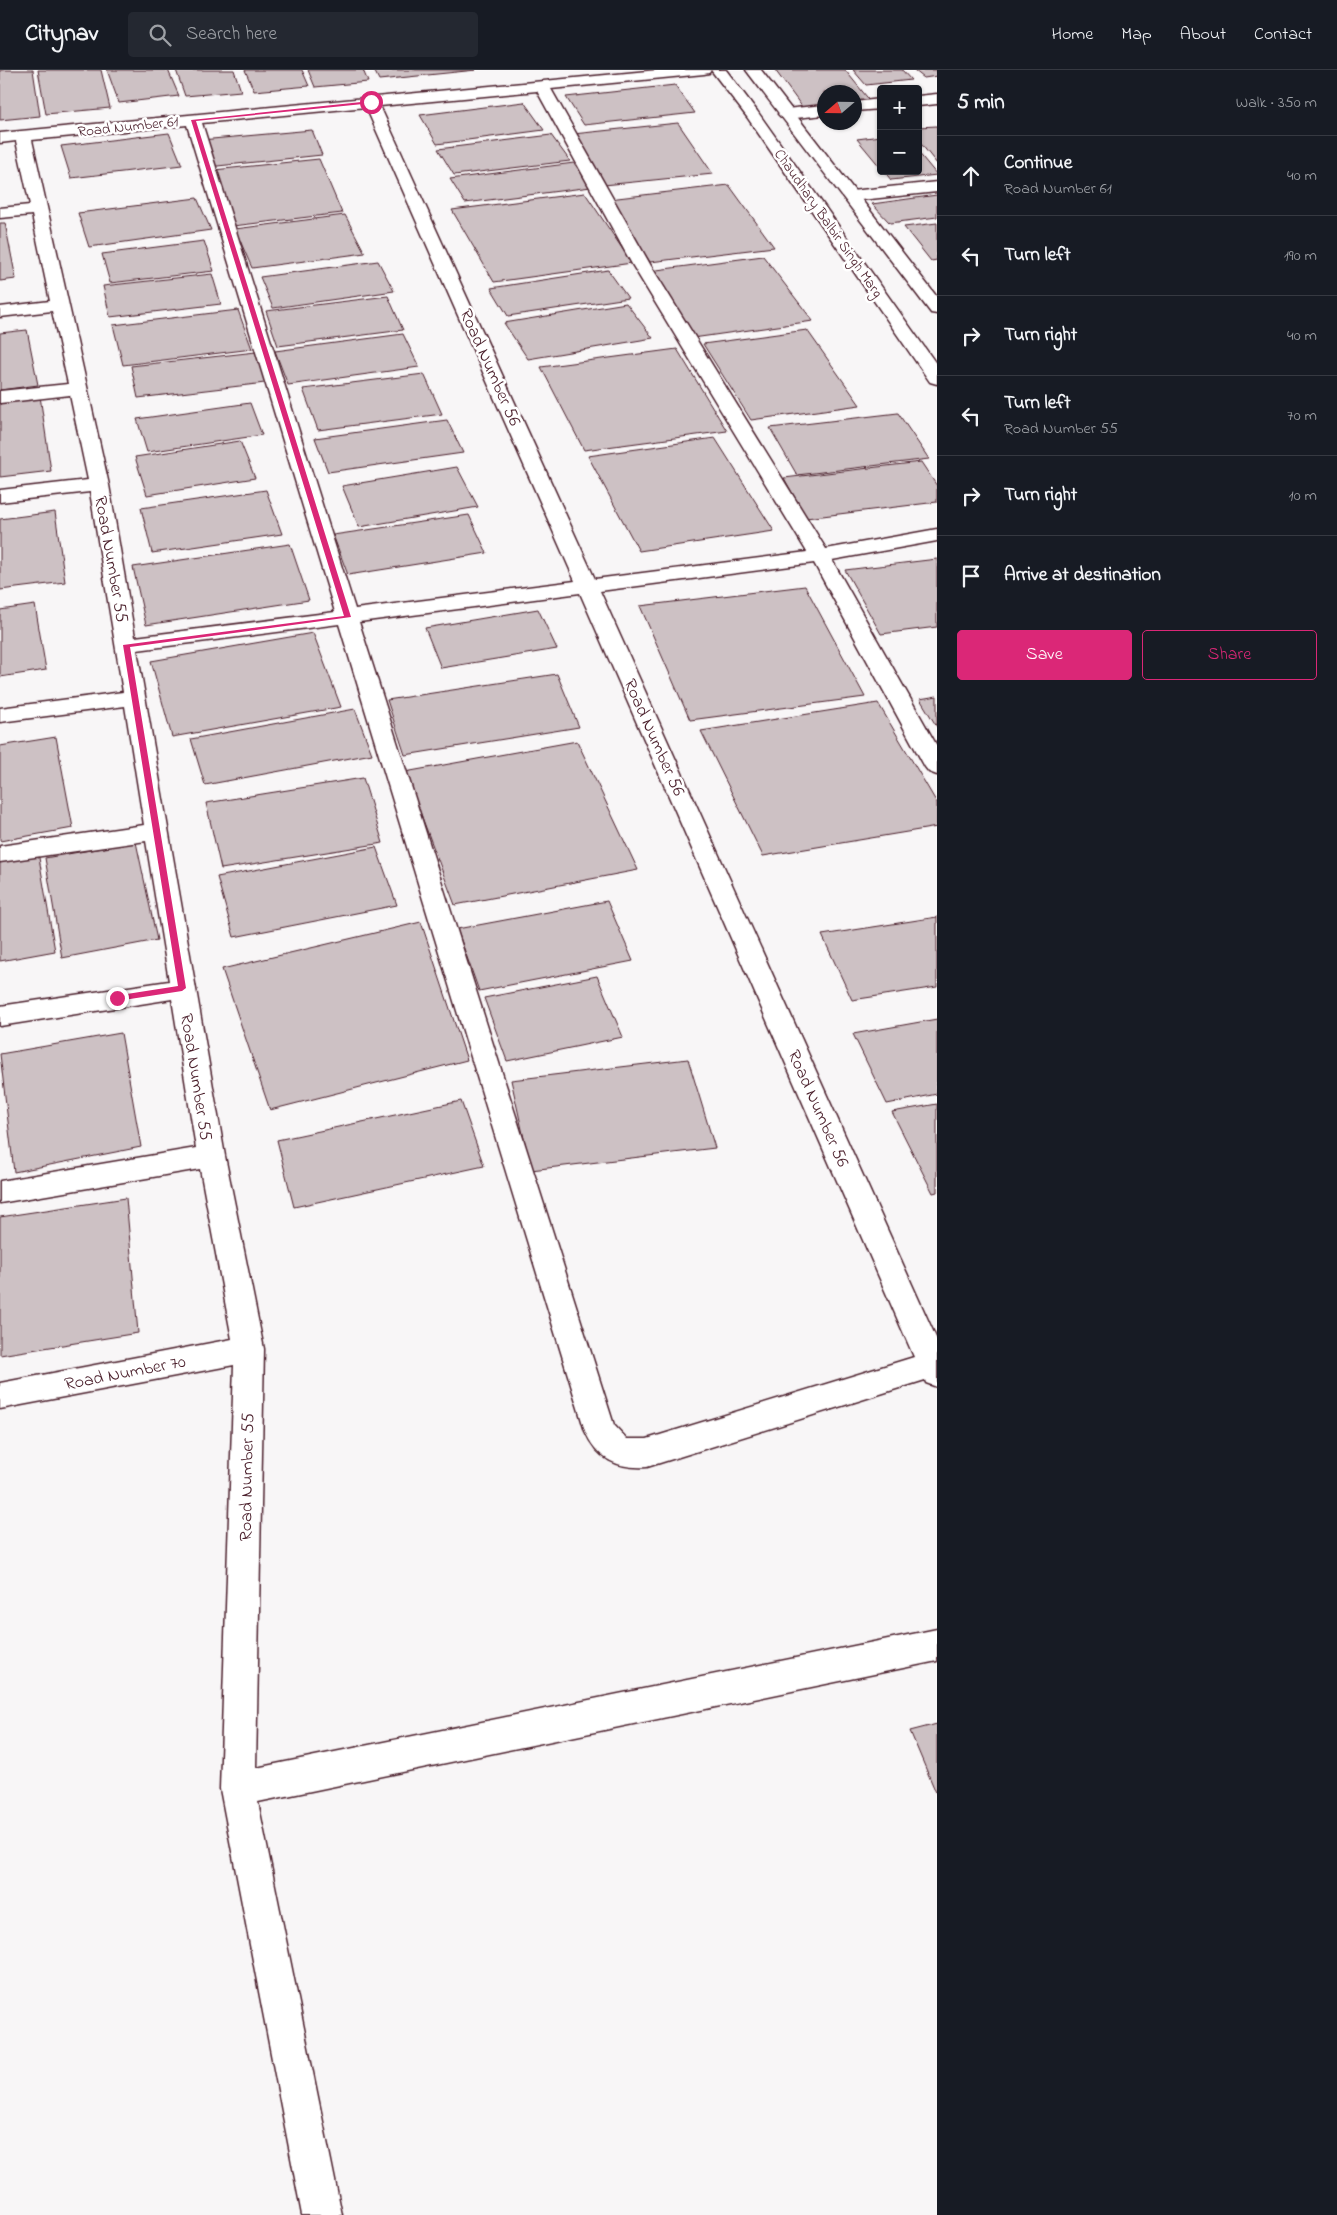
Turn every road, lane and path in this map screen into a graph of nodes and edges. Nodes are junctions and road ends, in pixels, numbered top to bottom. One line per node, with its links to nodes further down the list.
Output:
1 (704, 70): 4 (street, Road Number 61)
2 (718, 70): 21 (street, Chaudhary Balbir Singh Marg)
3 (753, 70): 11 (street, Chaudhary Balbir Singh Marg)
4 (542, 86): 7 (street, Road Number 61); 27 (street)
5 (937, 99): 6 (street)
6 (922, 101)
7 (371, 102): 12 (street, Road Number 61); 28 (street, Road Number 56)
8 (877, 104): 9 (street)
9 (862, 106)
10 (817, 111): 11 (street)
11 (786, 114): 15 (street, Chaudhary Balbir Singh Marg)
12 (193, 120): 13 (street, Road Number 61); 29 (street)
13 (12, 137): 16 (street, Road Number 55)
14 (937, 187): 15 (street)
15 (851, 196): 19 (street, Chaudhary Balbir Singh Marg)
16 (39, 209): 17 (street); 18 (street, Road Number 55)
17 (0, 213)
18 (60, 305): 20 (street); 22 (street, Road Number 55)
19 (937, 309)
20 (0, 312)
21 (937, 378)
22 (78, 389): 23 (street); 24 (street, Road Number 55)
23 (0, 397)
24 (99, 485): 25 (street); 30 (street, Road Number 55)
25 (0, 496)
26 (937, 535): 27 (street)
27 (820, 556): 28 (street); 33 (street)
28 (588, 587): 29 (street); 41 (street, Road Number 56)
29 (348, 617): 30 (street); 41 (street)
30 (126, 645): 31 (street, Road Number 55)
31 (135, 698): 32 (street); 34 (street, Road Number 55)
32 (0, 716)
33 (937, 767)
34 (156, 831): 35 (street); 36 (street, Road Number 55)
35 (0, 854)
36 (182, 988): 37 (street); 38 (street, Road Number 55)
37 (0, 1016)
38 (210, 1156): 39 (street); 40 (street, Road Number 55)
39 (0, 1192)
40 (250, 1349): 42 (street, Road Number 70); 44 (street, Road Number 55)
41 (935, 1369)
42 (0, 1396)
43 (937, 1645): 44 (street)
44 (238, 1789): 45 (street, Road Number 55)
45 (322, 2215)

